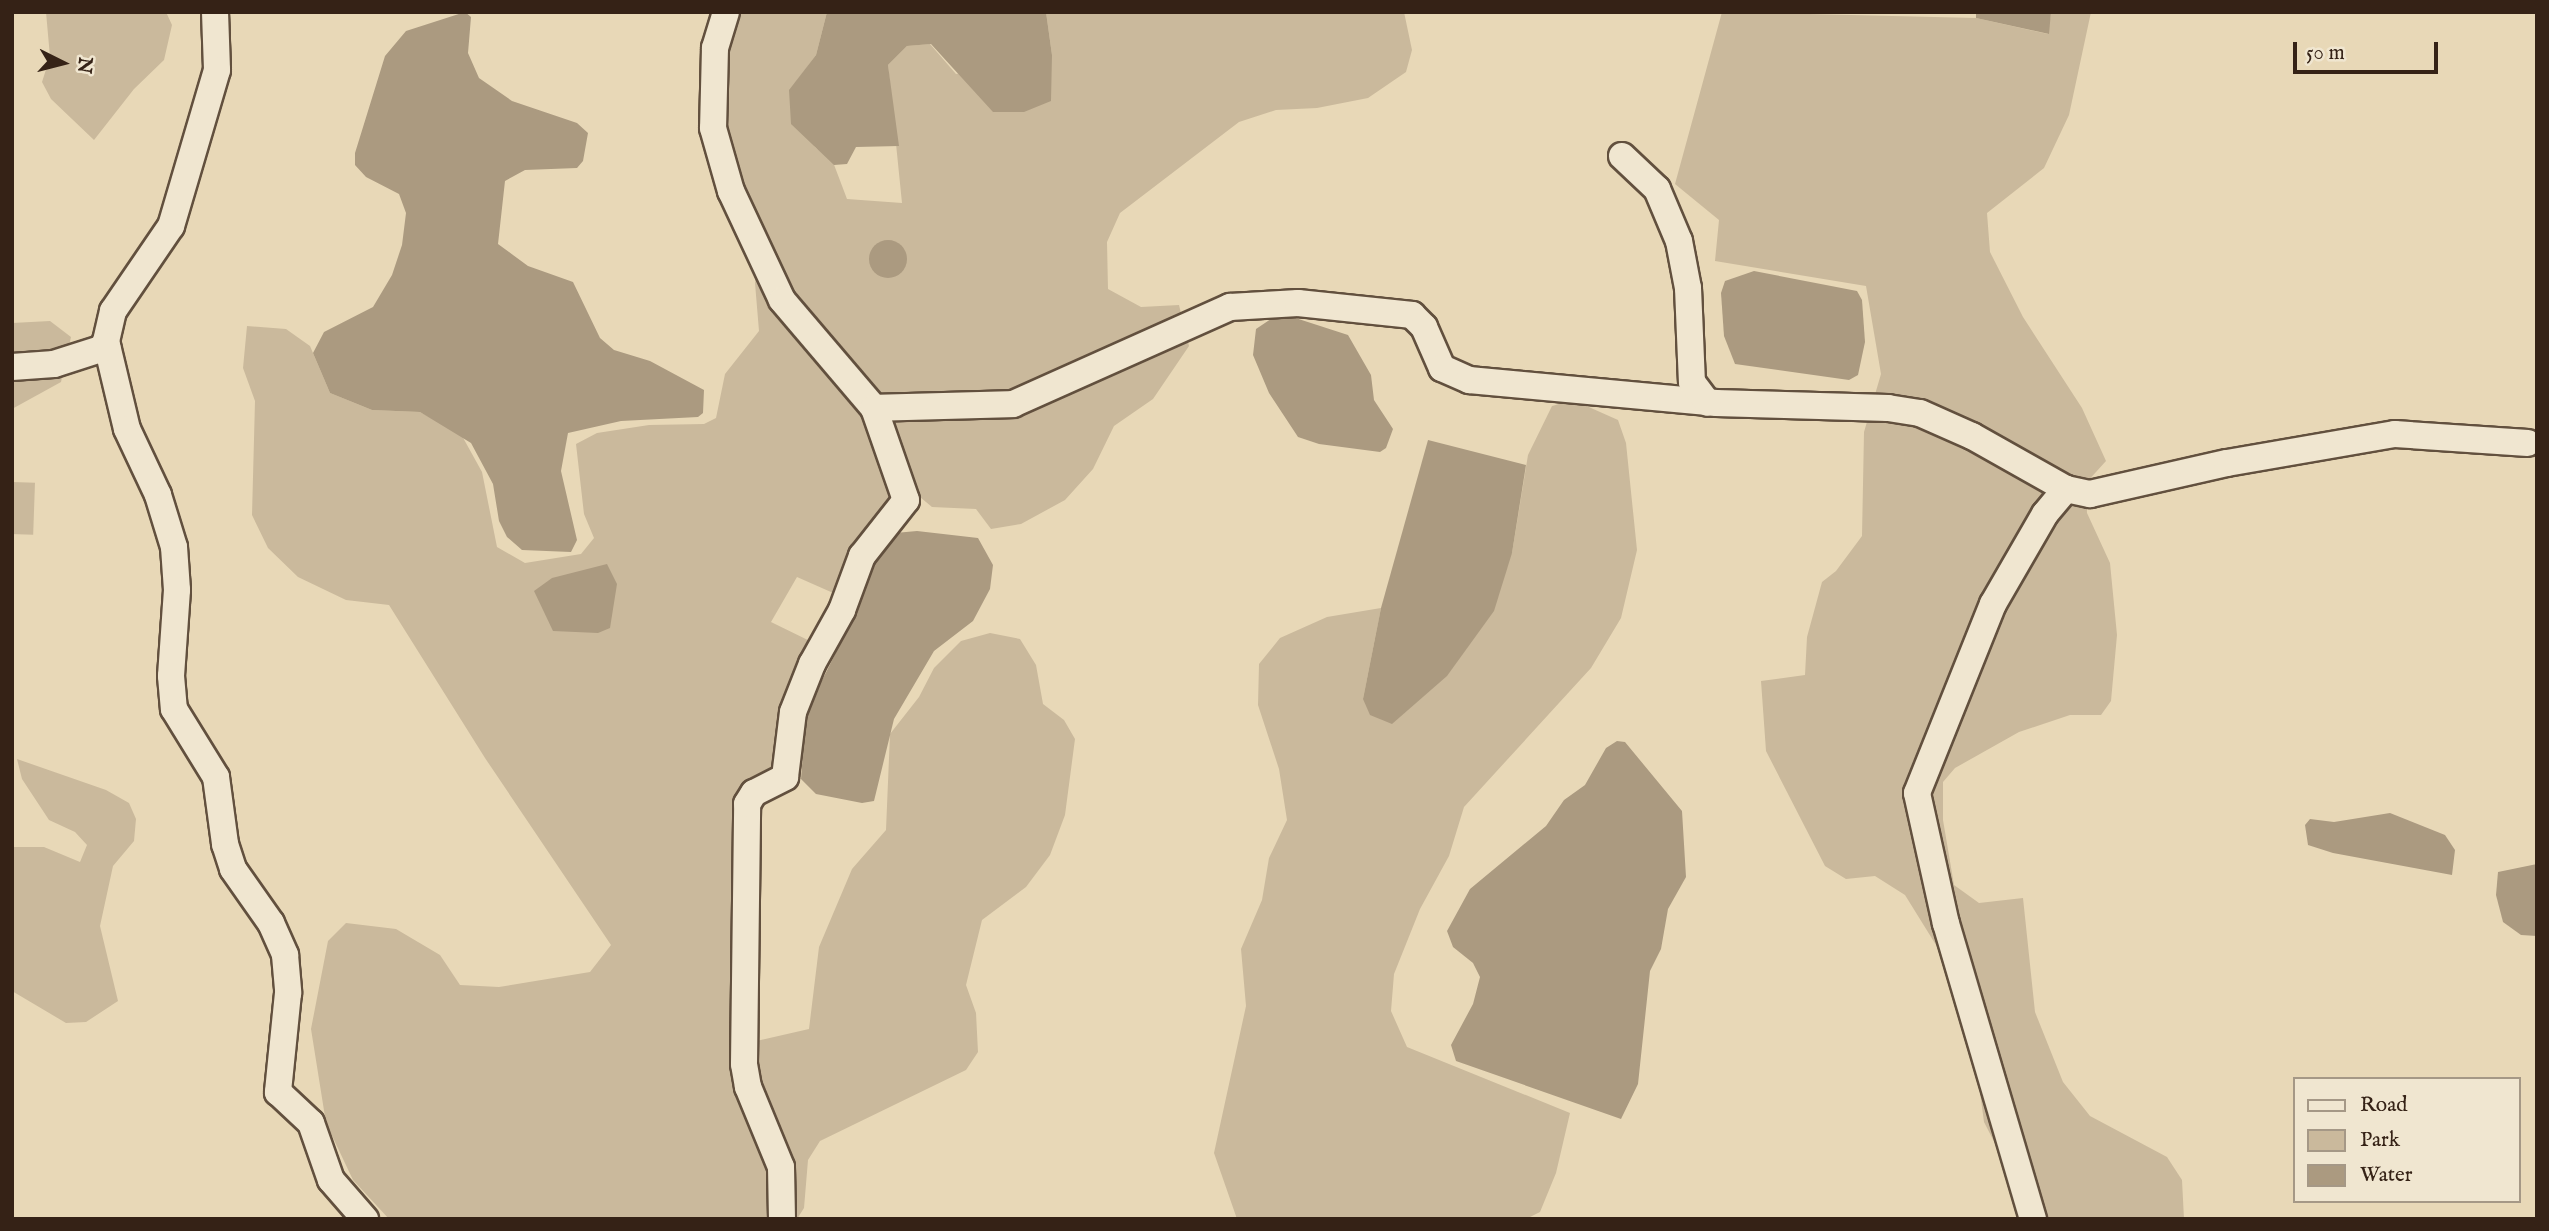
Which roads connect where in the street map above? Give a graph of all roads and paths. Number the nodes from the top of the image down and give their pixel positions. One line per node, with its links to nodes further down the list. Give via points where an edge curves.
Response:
1 (215, 12): 4 (street, via 217,70 171,226 113,311)
2 (726, 12): 7 (street, via 715,48 713,128 731,191 782,300)
3 (1622, 156): 6 (street, via 1657,189 1679,241 1688,289 1692,382)
4 (107, 347): 5 (street, via 54,364); 10 (street, via 127,429 158,495 174,547 177,590 170,676 174,709 216,777 233,869 271,923 285,955 288,993 278,1092 311,1123 327,1173)
5 (12, 367)
6 (1708, 403): 7 (street, via 1469,380 1442,368 1424,327 1412,315 1393,309 1265,302 1230,307 1027,400 965,407); 9 (street, via 1920,413 1972,436)
7 (874, 408): 11 (street, via 906,500 862,556 842,610 808,673 793,712 785,777 754,793 747,804 744,1064 748,1087 781,1167)
8 (2528, 443): 9 (street, via 2395,435 2240,460 2105,492)
9 (2066, 489): 12 (street, via 2045,514 1993,604 1917,793 1946,924)
10 (365, 1219)
11 (782, 1219)
12 (2033, 1219)

